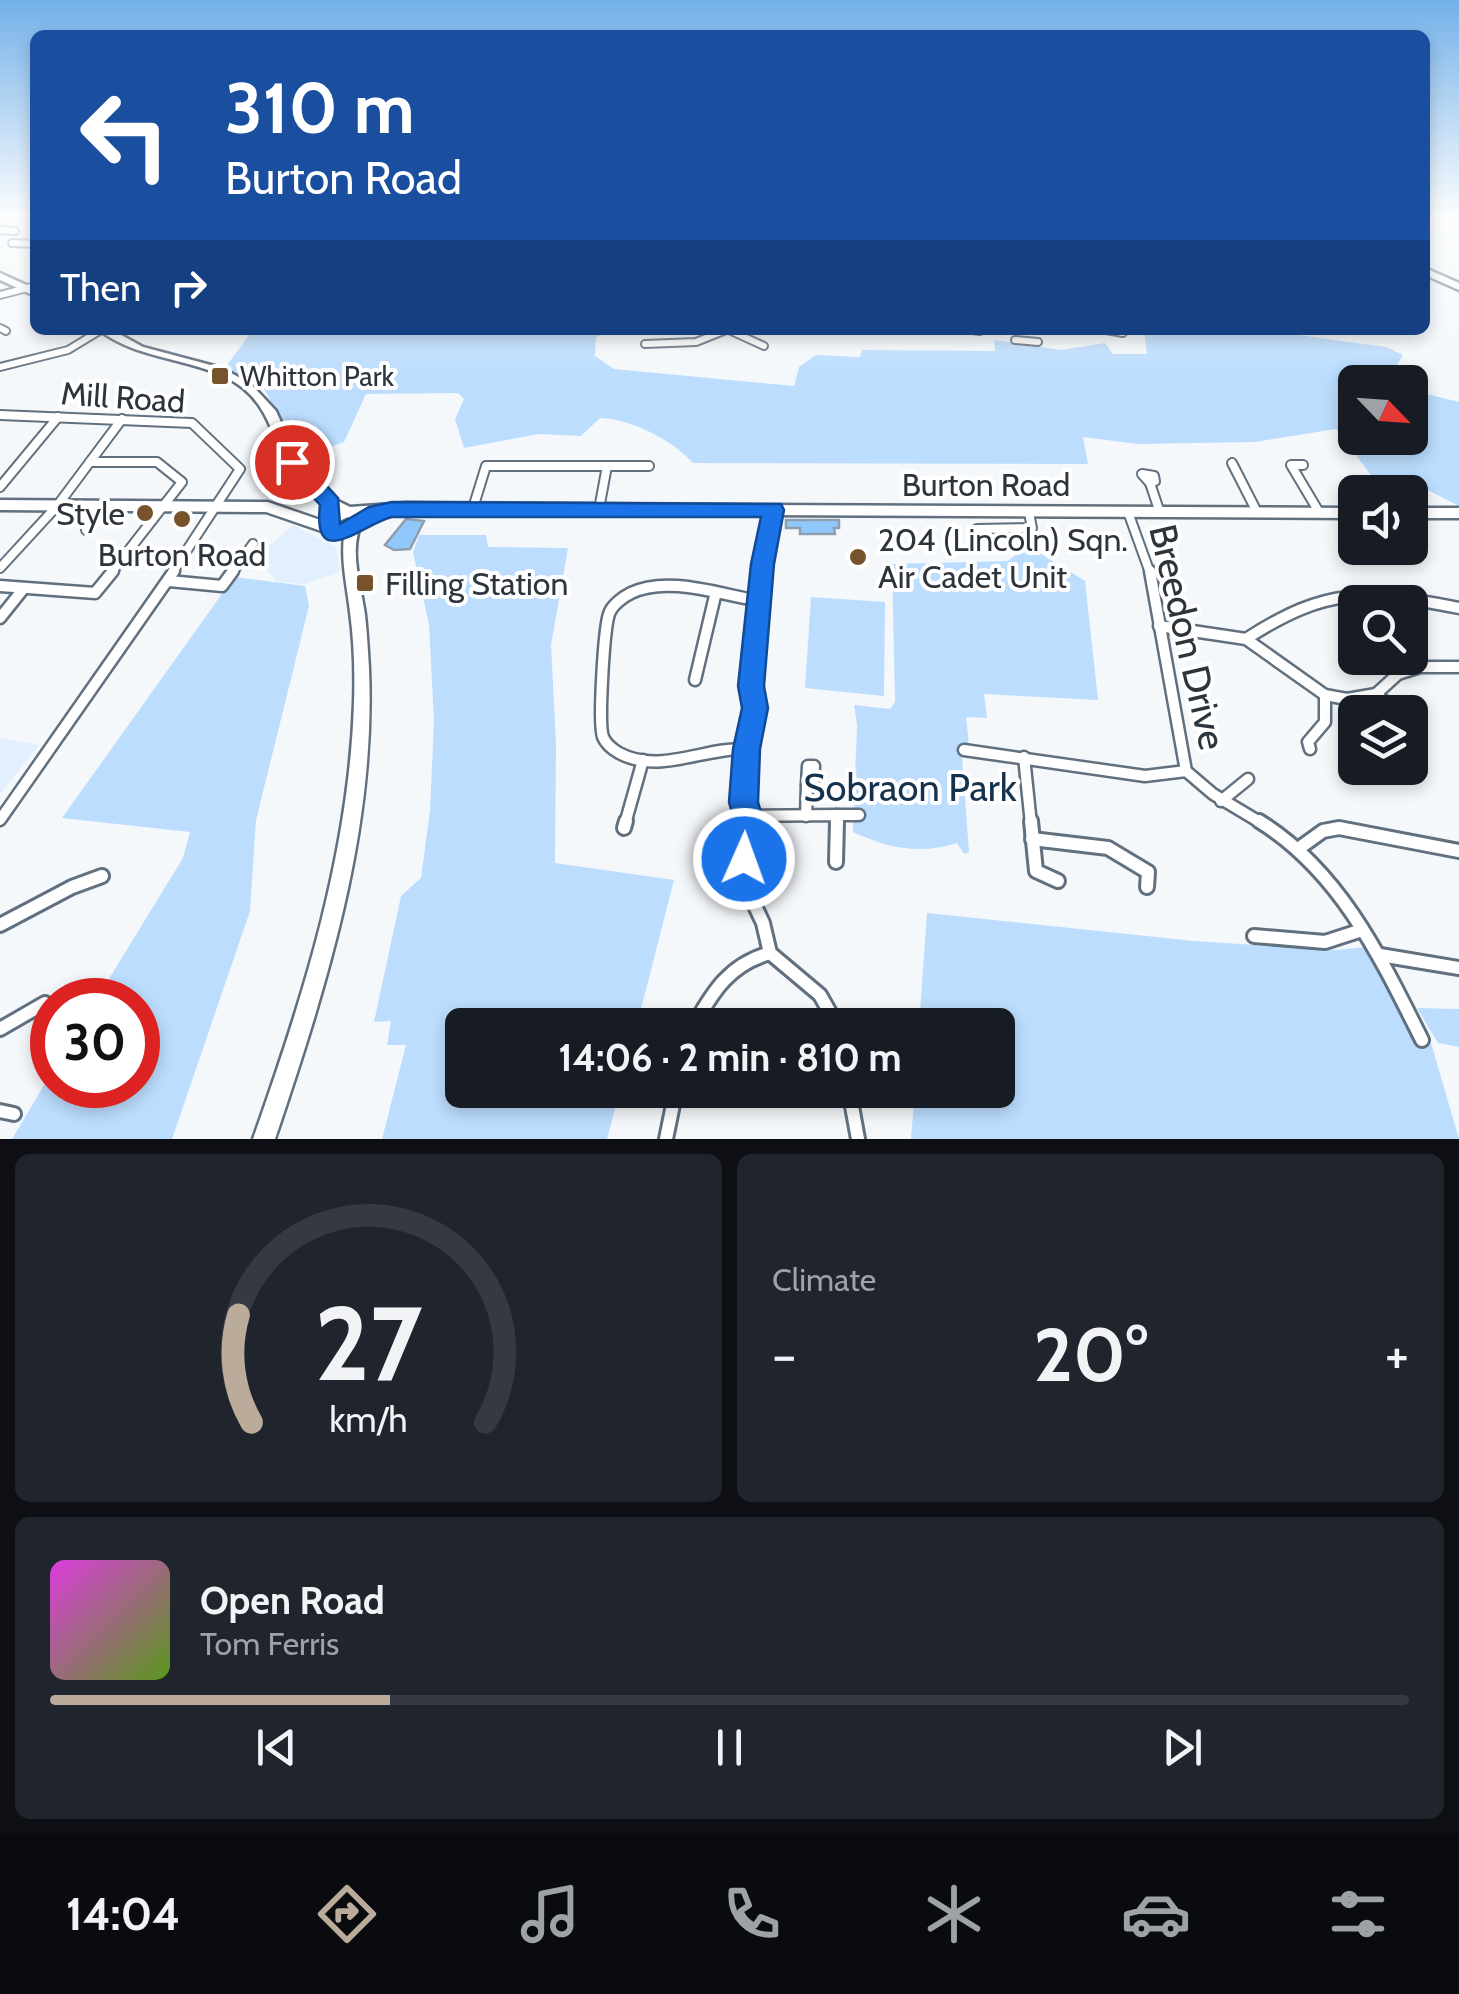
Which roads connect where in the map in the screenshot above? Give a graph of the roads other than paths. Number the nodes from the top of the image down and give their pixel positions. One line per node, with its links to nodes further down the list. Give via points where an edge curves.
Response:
1 (1430, 270): 3 (highway)
2 (0, 276): 4 (main road)
3 (1459, 284)
4 (30, 289)
5 (30, 290): 6 (street)
6 (0, 296)
7 (94, 335): 17 (street, via 74,348)
8 (112, 335): 44 (main road, via 248,386 270,411 292,462)
9 (714, 335): 15 (street)
10 (739, 335): 16 (street)
11 (1023, 335): 13 (street)
12 (1027, 335): 14 (street)
13 (1015, 340)
14 (1038, 342)
15 (645, 344)
16 (764, 346)
17 (0, 367)
18 (0, 415): 19 (street, Mill Road)
19 (58, 418): 20 (street, Mill Road); 27 (street)
20 (122, 419): 21 (street); 32 (street, Mill Road, via 196,425 240,465)
21 (90, 462): 29 (street); 31 (street, via 157,462 182,482)
22 (1243, 463): 37 (street, via 1228,464)
23 (1303, 464): 38 (street, via 1291,465)
24 (607, 466): 25 (street); 33 (street, via 486,466); 34 (street)
25 (649, 466)
26 (1150, 482): 39 (street)
27 (0, 488)
28 (0, 505): 29 (street)
29 (57, 506): 30 (street); 51 (street)
30 (104, 506): 31 (street); 47 (street)
31 (166, 506): 32 (street); 55 (street)
32 (219, 507): 44 (street, via 277,508 308,522); 52 (street)
33 (472, 508): 34 (main road, Burton Road); 43 (main road, Burton Road)
34 (599, 509): 35 (main road, Burton Road)
35 (773, 510): 45 (main road, Burton Road); 57 (street)
36 (1128, 512): 39 (main road, Burton Road); 45 (main road, Burton Road); 60 (street, Breedon Drive, via 1147,556)
37 (1256, 512): 38 (main road, Burton Road); 39 (main road, Burton Road)
38 (1319, 512): 40 (main road, Burton Road)
39 (1160, 513)
40 (1338, 513)
41 (1428, 513): 42 (main road)
42 (1459, 513)
43 (352, 519): 44 (main road); 44 (main road); 50 (main road)
44 (331, 520): 50 (main road)
45 (1030, 520): 46 (street, via 1014,530); 48 (street)
46 (977, 529)
47 (86, 530)
48 (1046, 530)
49 (253, 544): 52 (street, via 222,586)
50 (346, 547): 101 (main road, via 362,703 353,797 314,986)
51 (0, 568)
52 (168, 582): 79 (street)
53 (0, 586): 54 (street)
54 (24, 588): 55 (street, via 88,595); 59 (street)
55 (101, 588)
56 (714, 596): 57 (street); 63 (street); 70 (street, via 660,587 628,591 609,613 604,740 615,752)
57 (760, 601): 67 (street)
58 (1459, 608): 61 (street, via 1370,597 1321,599)
59 (0, 618)
60 (1159, 626): 61 (street); 71 (street, Breedon Drive)
61 (1246, 639): 65 (street)
62 (1459, 667): 64 (street, via 1398,674)
63 (695, 680)
64 (1376, 694): 65 (street)
65 (1324, 695): 66 (street, via 1325,723)
66 (1310, 748)
67 (747, 749): 70 (street); 77 (street)
68 (964, 750): 69 (street)
69 (1024, 756): 71 (street, via 1150,778); 81 (street)
70 (643, 760): 80 (street)
71 (1186, 771): 74 (street, Breedon Drive)
72 (1248, 779): 74 (street)
73 (807, 784): 78 (street)
74 (1221, 801): 82 (street, Breedon Drive)
75 (836, 814): 76 (street); 78 (street); 84 (street)
76 (858, 815)
77 (747, 816): 78 (street); 91 (street, via 747,889)
78 (806, 816)
79 (0, 820)
80 (624, 828)
81 (1032, 839): 86 (street, via 1036,871); 87 (street, via 1108,848 1148,872)
82 (1298, 848): 83 (street, via 1323,830 1339,828); 89 (street, Breedon Drive)
83 (1459, 851)
84 (836, 862)
85 (102, 876): 88 (street)
86 (1058, 881)
87 (1147, 887)
88 (0, 925)
89 (1362, 930): 90 (street, via 1325,942); 92 (street, Breedon Drive)
90 (1254, 936)
91 (770, 953): 94 (street, via 746,958); 95 (street)
92 (1380, 955): 93 (street); 98 (street, Breedon Drive)
93 (1459, 968)
94 (703, 1008)
95 (827, 1008)
96 (30, 1012): 97 (street)
97 (0, 1029)
98 (1422, 1040)
99 (678, 1108): 102 (street)
100 (852, 1108): 103 (street)
101 (264, 1139)
102 (666, 1139)
103 (858, 1139)

